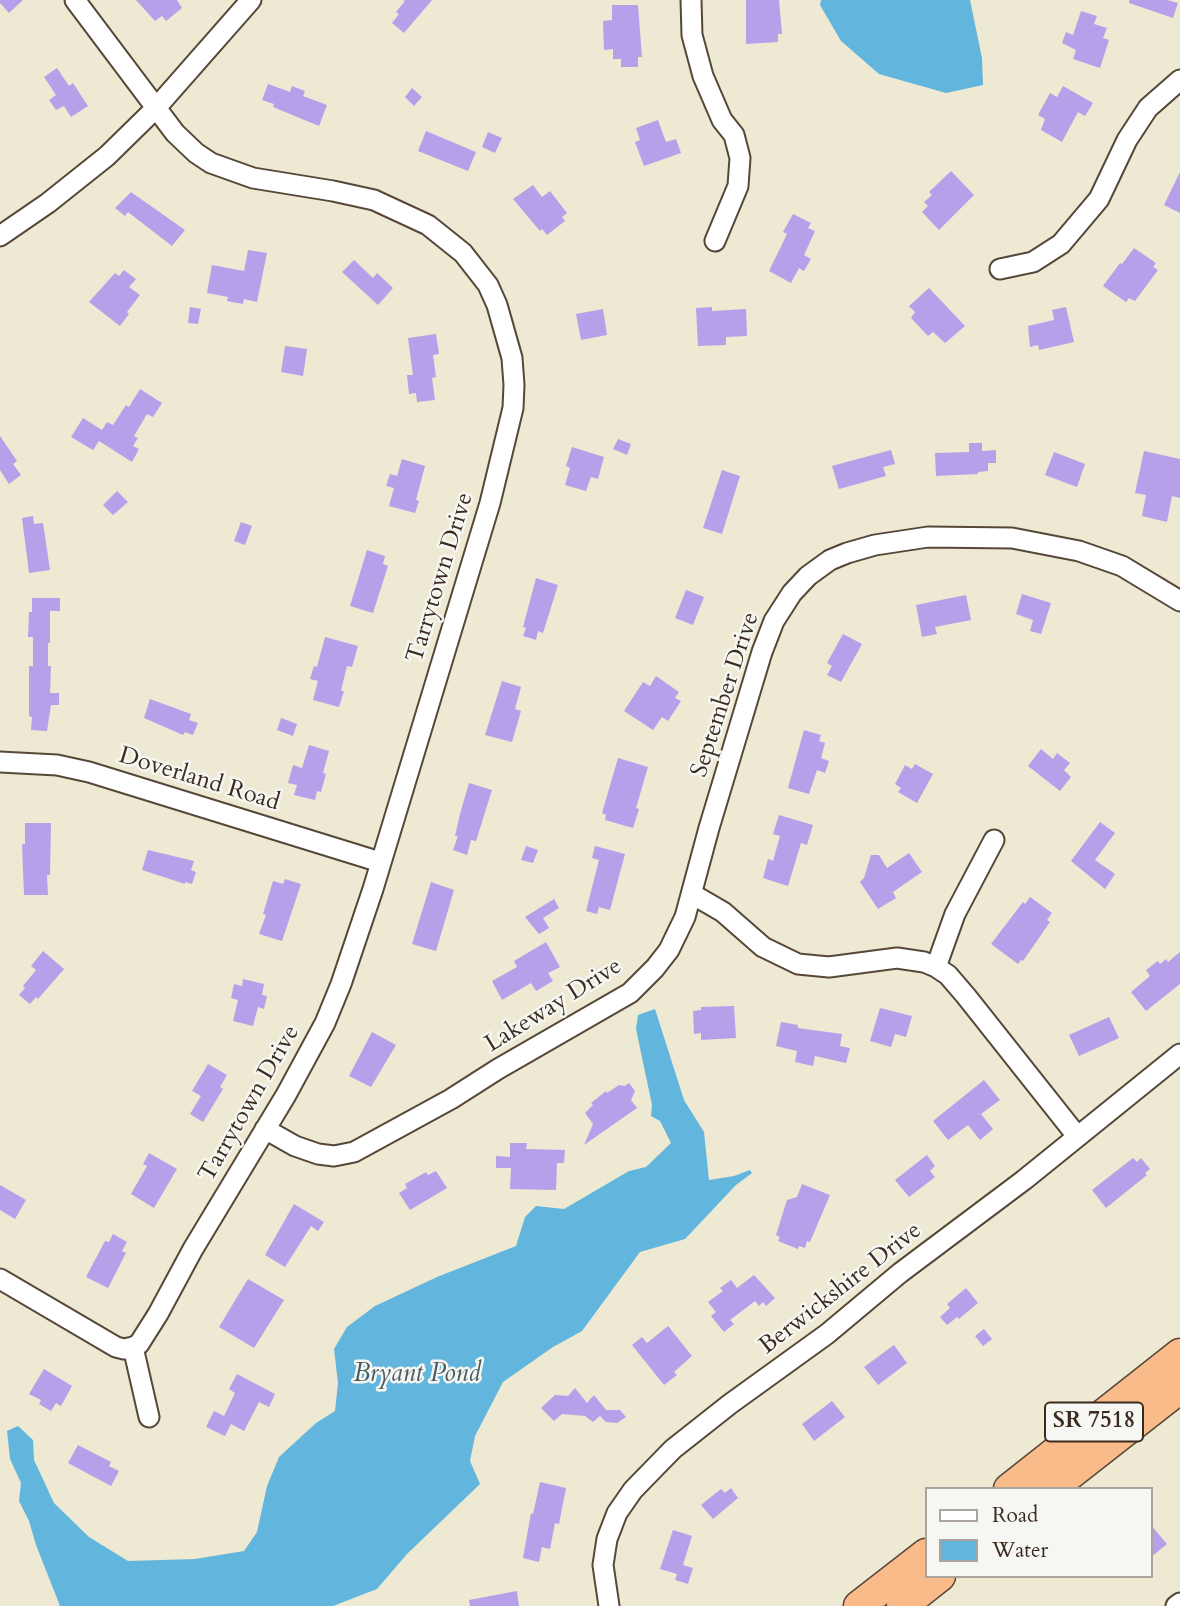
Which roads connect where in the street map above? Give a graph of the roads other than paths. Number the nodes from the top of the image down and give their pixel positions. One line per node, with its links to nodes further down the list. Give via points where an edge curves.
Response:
1 (75, 0): 5 (street, Tarrytown Drive)
2 (251, 0): 5 (street)
3 (691, 0): 7 (street, via 692,35 703,76 722,120 734,135 740,158 738,186)
4 (1180, 80): 8 (street, via 1149,108 1127,140 1099,199 1061,244 1033,262)
5 (156, 108): 6 (street, via 86,174); 12 (street, Tarrytown Drive, via 186,145 226,170 374,201 428,225 472,262 488,285 505,330 514,386 507,438)
6 (0, 236)
7 (715, 241)
8 (1000, 269)
9 (1180, 601): 13 (street, September Drive, via 1122,566 1079,551 1012,538 928,537 876,545 830,561 792,593 774,621)
10 (0, 762): 12 (street, Doverland Road, via 43,763 89,772)
11 (994, 840): 14 (street, via 955,914)
12 (380, 862): 16 (street, Tarrytown Drive, via 325,1023)
13 (692, 894): 14 (street, via 723,912 763,947 798,964 829,967 897,958); 16 (street, Lakeway Drive, via 669,950 630,993 372,1144 344,1154 318,1154)
14 (936, 967): 17 (street, via 966,996)
15 (1180, 1054): 17 (street, Berwickshire Drive)
16 (265, 1129): 19 (street, Tarrytown Drive, via 158,1314)
17 (1077, 1136): 28 (street, Berwickshire Drive, via 827,1334 701,1426 657,1465 622,1505 607,1539 603,1565)
18 (0, 1279): 19 (street, via 96,1337 124,1349)
19 (133, 1348): 22 (street)
20 (1180, 1354): 23 (highway, SR 7518)
21 (1180, 1388): 24 (highway, SR 7518)
22 (149, 1417)
23 (1012, 1487)
24 (1054, 1487)
25 (925, 1554): 29 (highway)
26 (937, 1578): 30 (highway)
27 (1180, 1603): 31 (street)
28 (609, 1606)
29 (859, 1606)
30 (902, 1606)
31 (1176, 1606)

